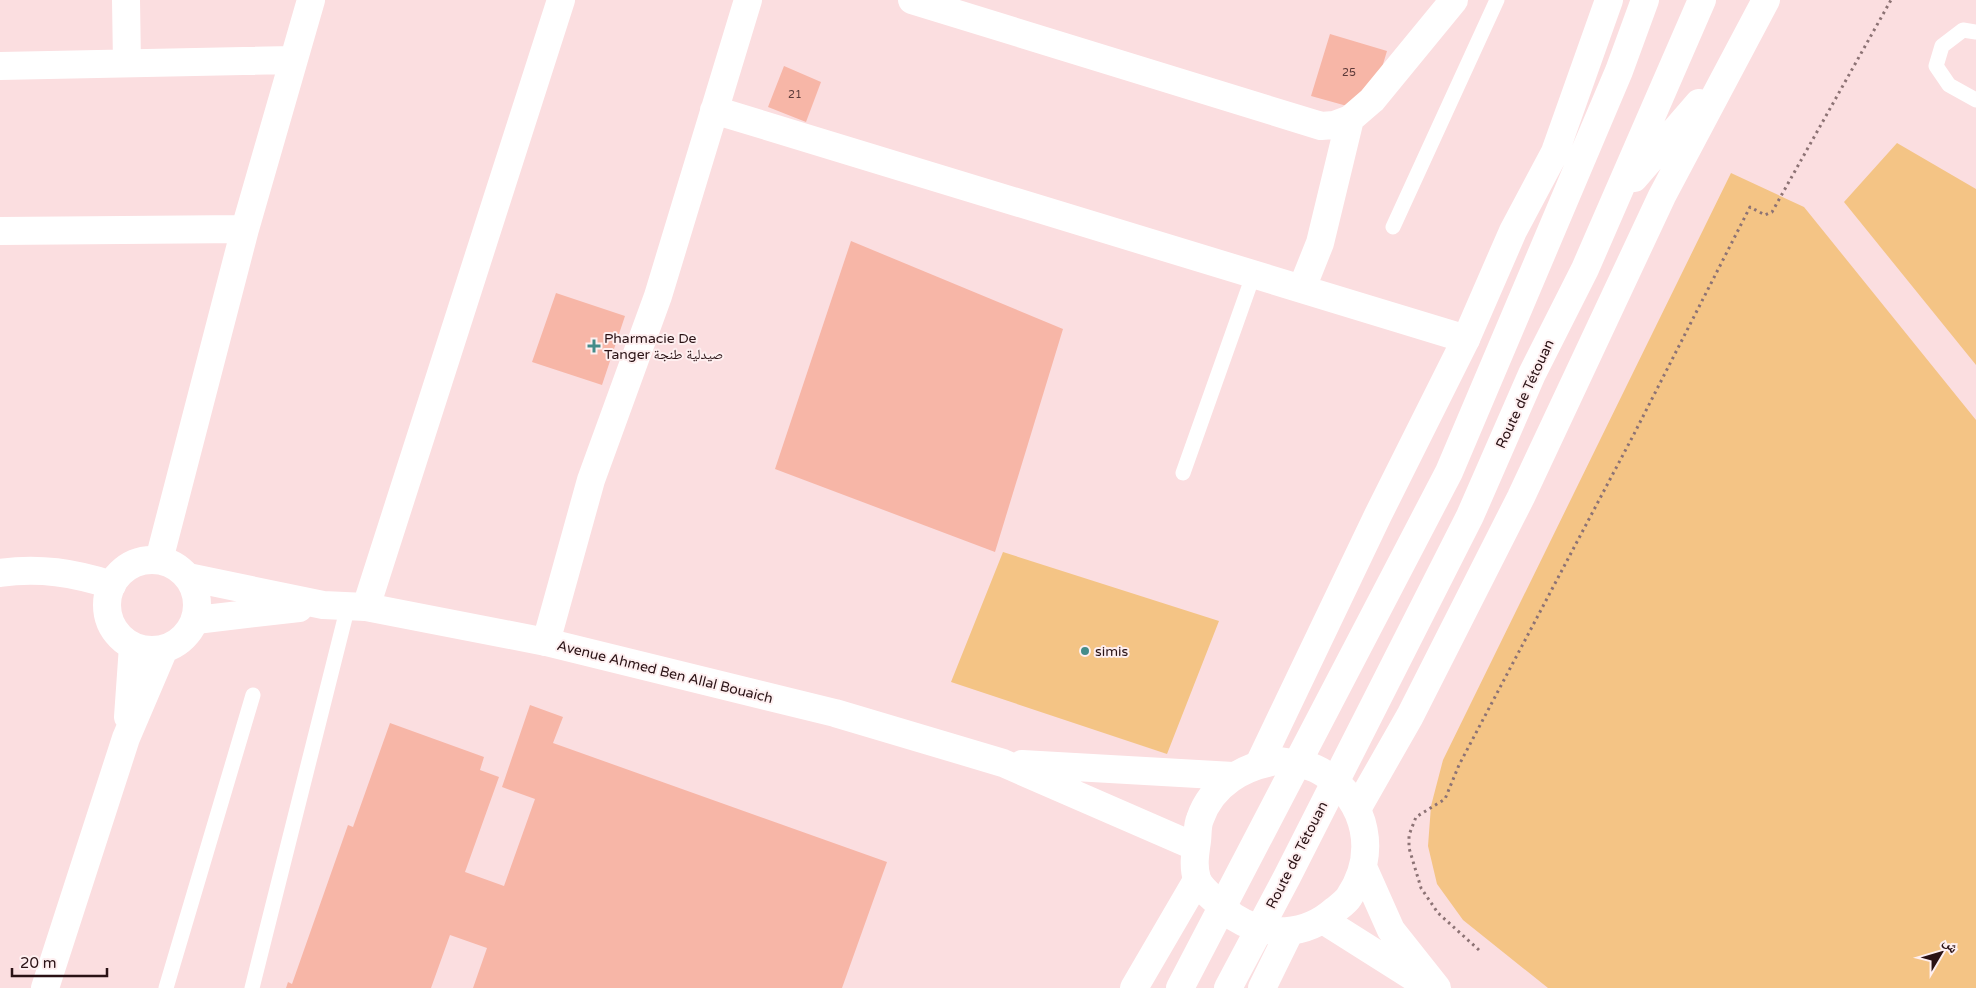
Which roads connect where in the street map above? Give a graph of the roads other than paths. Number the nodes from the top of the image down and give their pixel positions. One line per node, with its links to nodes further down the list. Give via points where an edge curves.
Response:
1 (126, 0): 14 (main road)
2 (311, 0): 13 (main road)
3 (561, 0): 34 (main road)
4 (748, 0): 19 (main road)
5 (912, 0): 20 (main road, via 1321,126)
6 (1454, 0): 20 (main road, via 1372,100)
7 (1496, 0): 23 (lane)
8 (1609, 0): 21 (main road)
9 (1644, 0): 17 (main road)
10 (1702, 0): 22 (main road, Route de Tétouan)
11 (1766, 0): 16 (main road)
12 (1976, 32): 18 (lane, via 1964,30 1942,46 1936,66 1949,85)
13 (294, 60): 14 (main road); 24 (main road)
14 (128, 63): 15 (main road)
15 (0, 66)
16 (1732, 66): 22 (main road); 44 (main road, via 1662,196 1521,497 1410,716)
17 (1619, 71): 21 (main road); 54 (main road, via 1449,472)
18 (1976, 100)
19 (714, 110): 26 (main road); 36 (main road, via 658,296 591,480)
20 (1350, 119): 27 (main road, via 1320,243)
21 (1554, 152): 28 (main road, via 1513,231)
22 (1617, 197): 55 (main road, Route de Tétouan, via 1532,374 1470,516)
23 (1393, 226)
24 (244, 228): 25 (main road); 30 (main road)
25 (0, 231)
26 (1254, 274): 27 (main road); 29 (lane)
27 (1302, 288): 28 (main road)
28 (1466, 339): 41 (main road, via 1378,515)
29 (1183, 473)
30 (159, 560): 32 (main road); 33 (main road, via 131,565)
31 (0, 573): 33 (main road, via 59,571)
32 (188, 577): 34 (main road, Avenue Ahmed Ben Allal Bouaich); 35 (main road, via 197,598)
33 (112, 585): 37 (main road, via 108,598 112,626)
34 (346, 606): 35 (main road, Avenue Ahmed Ben Allal Bouaich); 36 (main road, Avenue Ahmed Ben Allal Bouaich); 52 (lane)
35 (196, 620): 38 (main road, via 178,642)
36 (546, 642): 42 (main road, Avenue Ahmed Ben Allal Bouaich, via 835,713)
37 (133, 646): 38 (main road, via 148,651); 40 (main road)
38 (164, 649): 40 (main road)
39 (253, 695): 51 (lane)
40 (126, 738): 50 (main road)
41 (1268, 762): 43 (main road); 44 (main road, via 1301,764 1324,773)
42 (1002, 763): 43 (main road, Avenue Ahmed Ben Allal Bouaich); 45 (main road, Avenue Ahmed Ben Allal Bouaich)
43 (1233, 776): 45 (main road, via 1213,795 1200,819)
44 (1349, 798): 46 (main road, Route de Tétouan, via 1362,819 1366,843)
45 (1196, 847): 47 (main road, via 1194,863)
46 (1363, 867): 48 (main road, Route de Tétouan, via 1349,898); 58 (main road, via 1391,930)
47 (1198, 880): 49 (main road, Route de Tétouan, via 1233,916 1253,927); 53 (main road)
48 (1324, 920): 49 (main road, Route de Tétouan, via 1308,927); 57 (main road)
49 (1283, 931): 56 (main road)
50 (45, 988)
51 (166, 988)
52 (252, 988)
53 (1134, 988)
54 (1180, 988)
55 (1228, 988)
56 (1262, 988)
57 (1431, 988)
58 (1438, 988)

